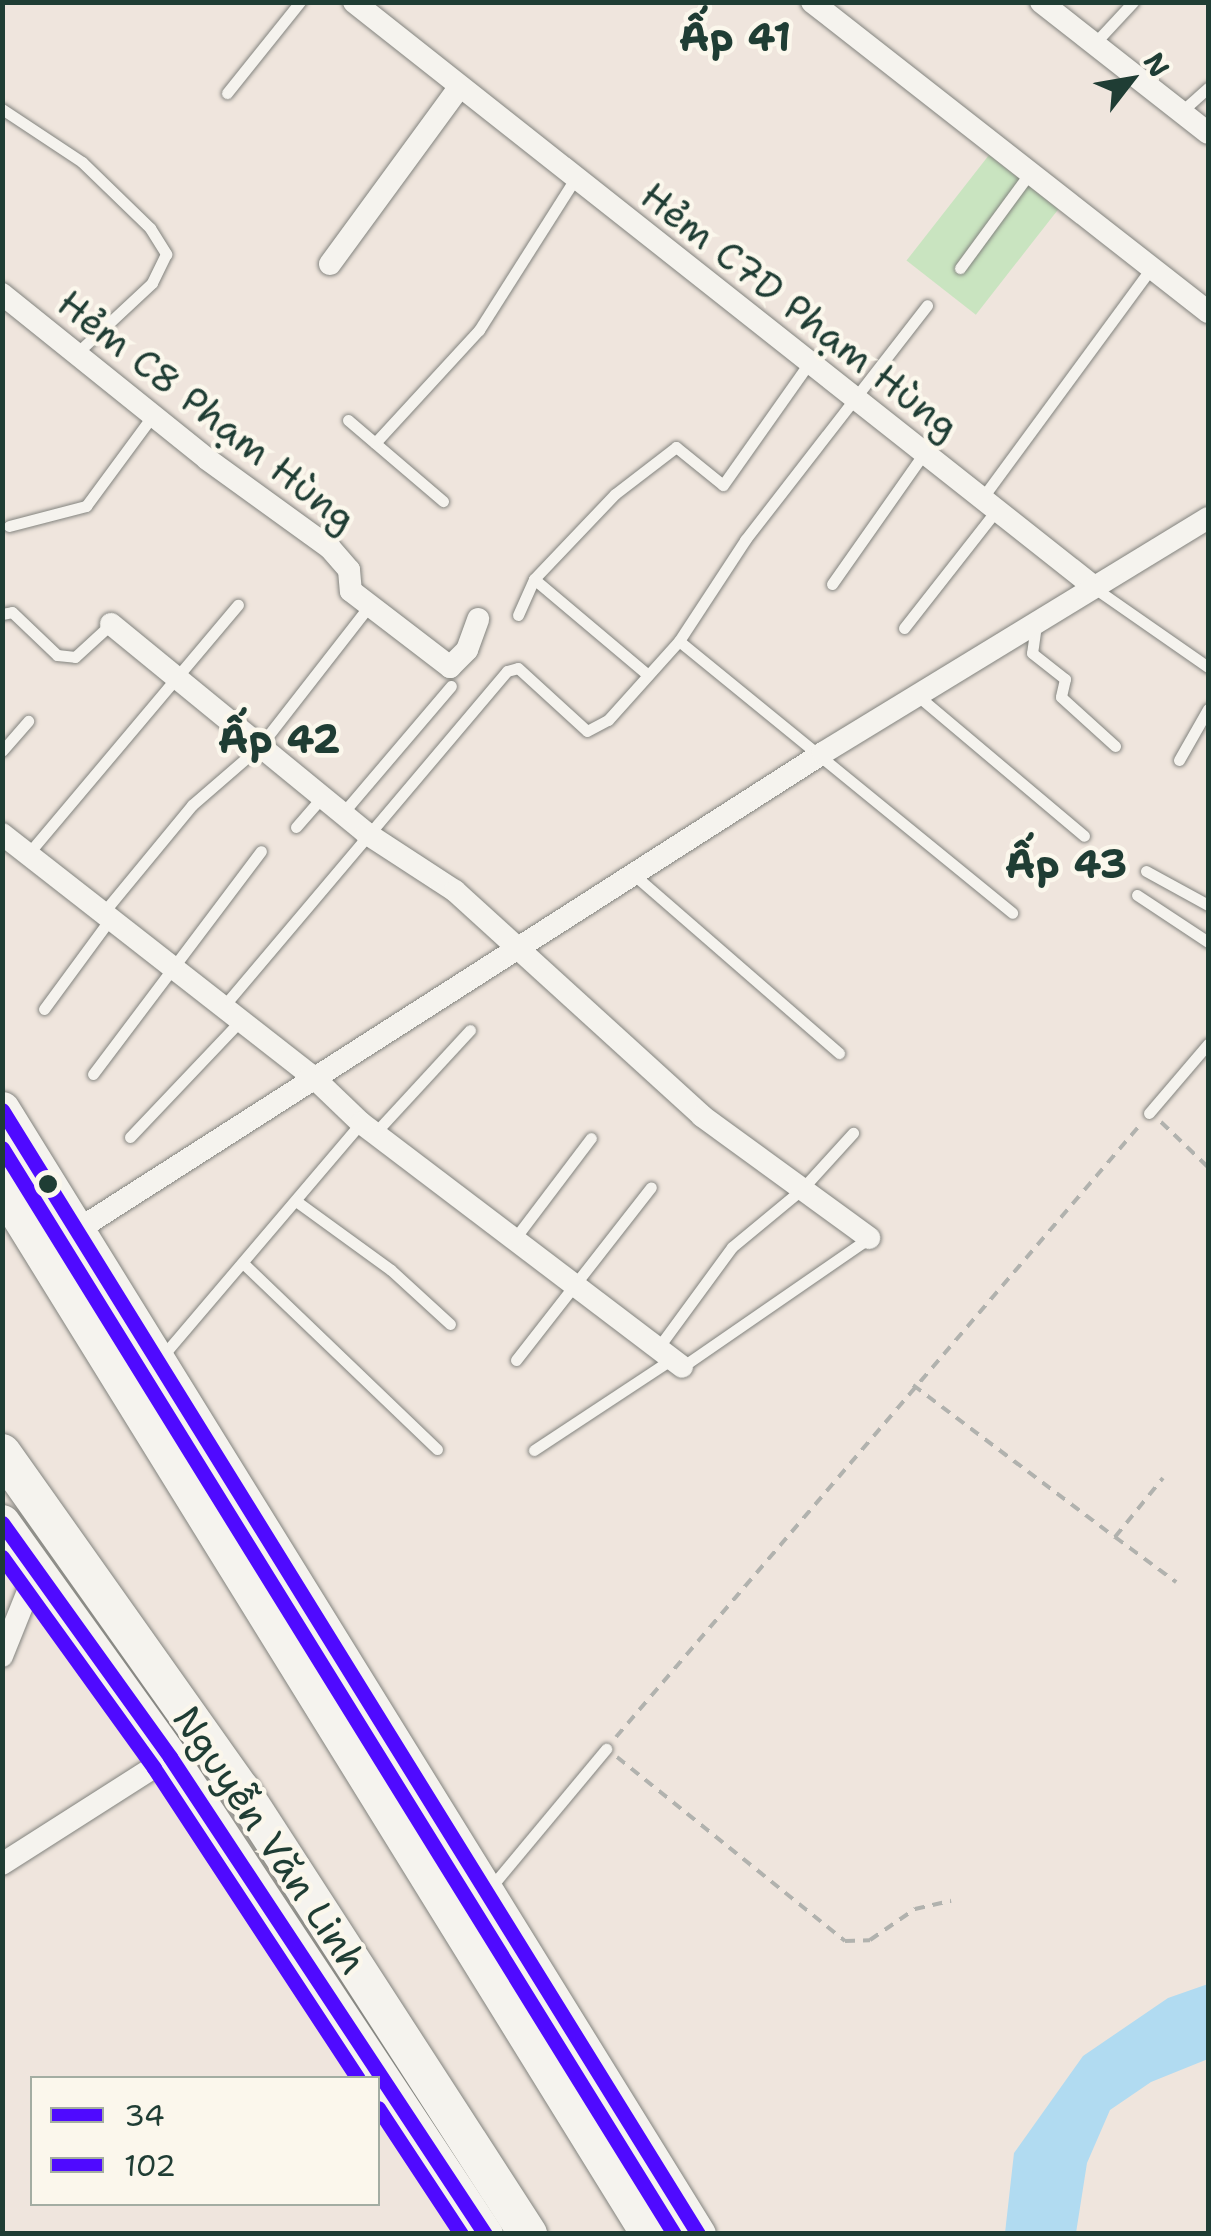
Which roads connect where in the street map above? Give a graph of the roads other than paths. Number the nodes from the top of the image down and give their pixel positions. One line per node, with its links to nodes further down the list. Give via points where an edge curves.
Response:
1 (300, 2): 10 (lane)
2 (354, 2): 8 (street, Hẻm C7D Phạm Hùng)
3 (812, 2): 6 (street)
4 (1041, 2): 7 (street)
5 (1133, 2): 7 (lane)
6 (837, 10): 14 (street)
7 (1094, 44): 12 (street)
8 (459, 88): 15 (street, Hẻm C7D Phạm Hùng); 16 (street)
9 (1208, 88): 12 (lane)
10 (227, 93)
11 (2, 110): 22 (lane, via 82,162 150,228 166,254 152,283)
12 (1181, 112): 13 (street)
13 (1208, 133)
14 (1030, 174): 17 (lane); 18 (street)
15 (575, 179): 23 (street, Hẻm C7D Phạm Hùng); 27 (lane, via 479,330)
16 (330, 264)
17 (960, 268)
18 (1151, 268): 21 (street); 30 (lane)
19 (2, 294): 22 (street, Hẻm C8 Phạm Hùng)
20 (927, 305): 24 (lane)
21 (1208, 312)
22 (78, 353): 25 (street, Hẻm C8 Phạm Hùng)
23 (809, 363): 24 (street, Hẻm C7D Phạm Hùng); 33 (lane, via 723,486 676,447 615,494)
24 (853, 398): 28 (street, Hẻm C7D Phạm Hùng); 44 (lane)
25 (153, 415): 32 (lane, via 86,506); 37 (street, Hẻm C8 Phạm Hùng, via 330,548 348,570 352,591)
26 (348, 420): 27 (lane)
27 (375, 444): 29 (lane)
28 (924, 454): 30 (street, Hẻm C7D Phạm Hùng); 34 (lane)
29 (442, 501)
30 (991, 502): 35 (street, Hẻm C7D Phạm Hùng); 43 (lane)
31 (1208, 518): 35 (street)
32 (9, 526)
33 (534, 579): 39 (lane); 46 (lane)
34 (832, 584)
35 (1093, 586): 41 (street); 45 (lane, Hẻm C7D Phạm Hùng)
36 (238, 605): 47 (lane)
37 (369, 606): 40 (street, Hẻm C8 Phạm Hùng, via 450,667 467,650); 52 (lane)
38 (2, 614): 42 (lane, via 12,612 57,655 75,657)
39 (518, 615)
40 (478, 618)
41 (1037, 621): 49 (street); 53 (lane, via 1032,653 1065,679 1061,697)
42 (112, 624): 47 (street)
43 (904, 628)
44 (679, 641): 46 (lane); 55 (lane)
45 (1208, 667)
46 (648, 676): 60 (lane, via 592,732 518,668 507,671)
47 (181, 677): 52 (street); 64 (lane)
48 (452, 686): 58 (lane)
49 (918, 696): 55 (street); 62 (lane)
50 (1208, 709): 56 (lane)
51 (28, 720): 54 (lane)
52 (260, 746): 57 (street); 70 (lane, via 192,804)
53 (1115, 746)
54 (2, 751)
55 (823, 752): 66 (street); 69 (lane)
56 (1179, 760)
57 (322, 798): 58 (street); 59 (lane)
58 (342, 814): 60 (street)
59 (296, 828)
60 (366, 833): 72 (street, via 455,891); 75 (lane)
61 (2, 834): 64 (street)
62 (1084, 836)
63 (261, 852): 73 (lane)
64 (28, 854): 70 (street)
65 (1146, 872): 68 (lane)
66 (633, 874): 72 (street); 78 (lane)
67 (1137, 896): 71 (lane)
68 (1208, 905)
69 (1012, 913)
70 (106, 916): 73 (street); 74 (lane)
71 (1208, 942)
72 (517, 947): 80 (street); 89 (street, via 702,1116)
73 (173, 969): 75 (street); 79 (lane)
74 (44, 1009)
75 (232, 1014): 80 (street); 85 (lane)
76 (470, 1030): 83 (lane)
77 (1208, 1044): 82 (lane)
78 (839, 1053)
79 (93, 1074)
80 (311, 1076): 83 (street); 91 (street)
81 (2, 1108): 91 (main road)
82 (1149, 1113)
83 (368, 1128): 90 (lane); 92 (street)
84 (854, 1133): 89 (lane)
85 (130, 1137)
86 (591, 1138): 92 (lane)
87 (2, 1186): 112 (highway)
88 (651, 1188): 95 (lane)
89 (802, 1189): 93 (street); 97 (lane, via 732,1247)
90 (296, 1201): 94 (lane); 96 (lane, via 391,1270)
91 (79, 1229): 98 (main road)
92 (516, 1237): 95 (street)
93 (869, 1238): 97 (lane)
94 (244, 1265): 98 (lane); 100 (lane)
95 (575, 1285): 97 (street); 99 (lane)
96 (450, 1324)
97 (671, 1358): 101 (lane)
98 (159, 1360): 109 (main road)
99 (516, 1360)
100 (437, 1448)
101 (534, 1450)
102 (2, 1453): 111 (highway, Nguyễn Văn Linh, via 241,1790)
103 (2, 1522): 104 (main road, Nguyễn Văn Linh)
104 (36, 1570): 105 (street); 107 (main road, Nguyễn Văn Linh)
105 (2, 1656)
106 (606, 1749): 109 (lane)
107 (170, 1756): 108 (street); 110 (main road, Nguyễn Văn Linh)
108 (2, 1864)
109 (488, 1890): 113 (main road)
110 (485, 2234)
111 (528, 2234)
112 (650, 2234)
113 (698, 2234)

